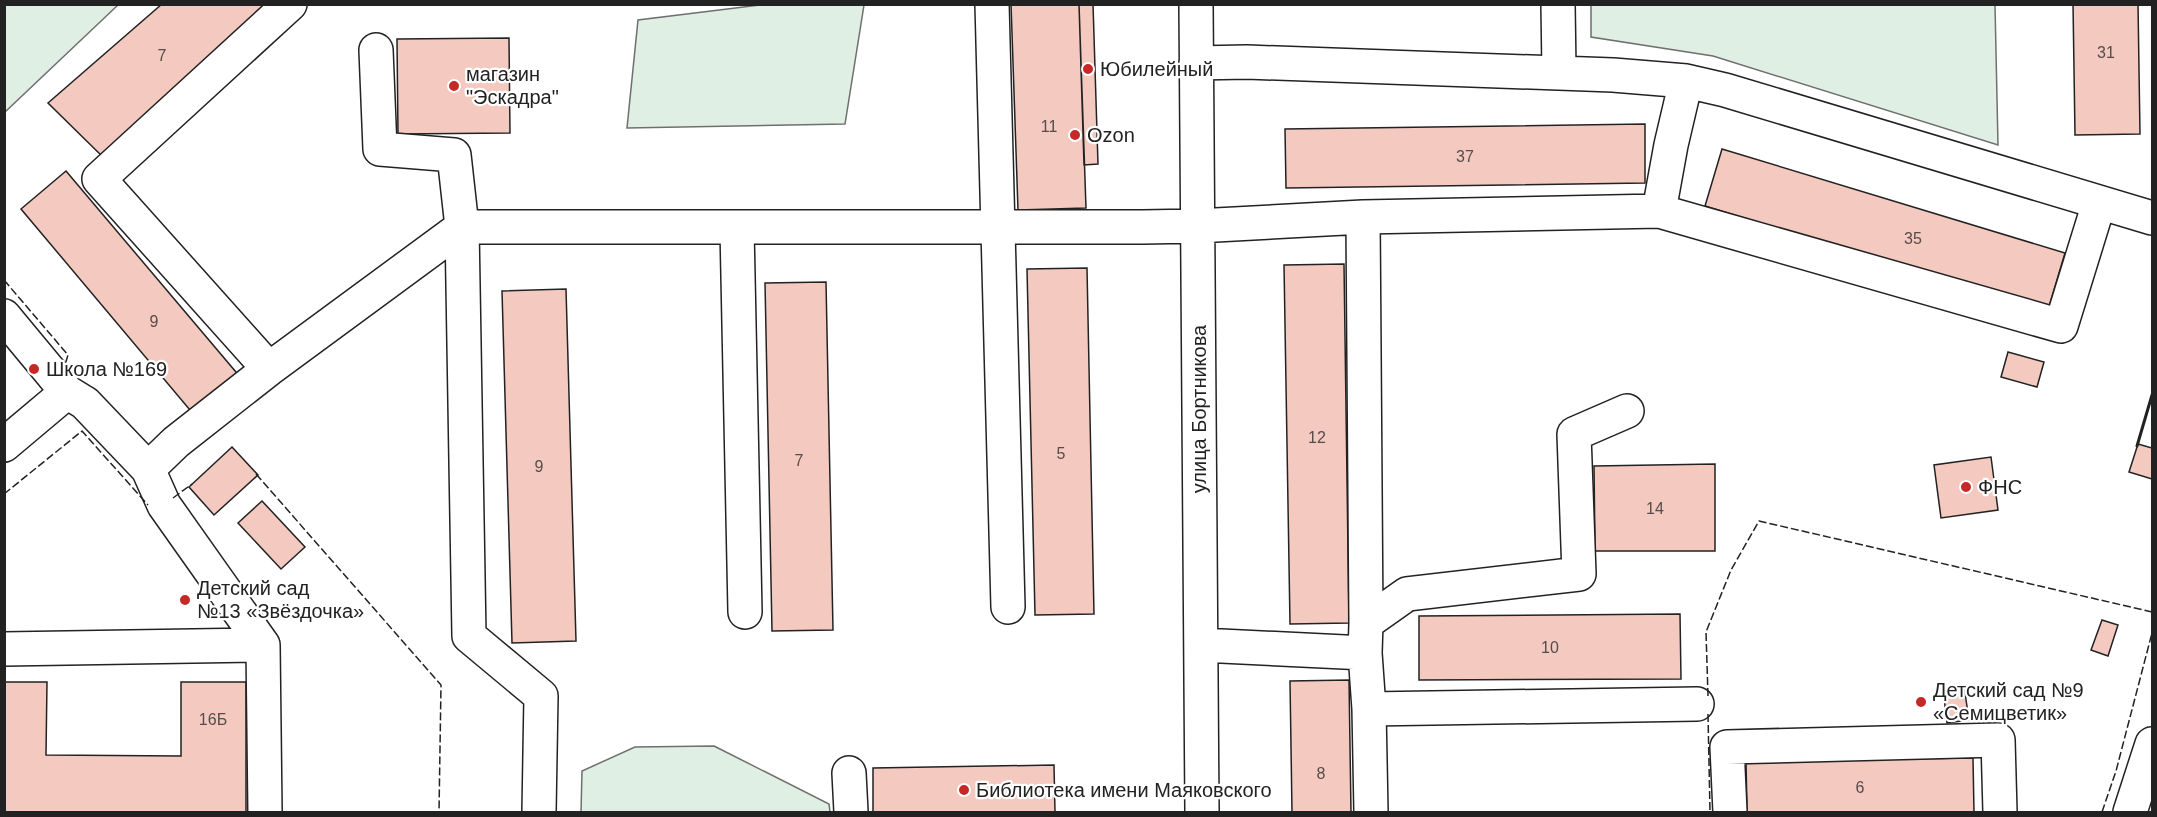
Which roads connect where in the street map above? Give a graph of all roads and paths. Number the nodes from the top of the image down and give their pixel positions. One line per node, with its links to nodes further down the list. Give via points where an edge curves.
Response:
1 (290, 4): 18 (street, via 99,179)
2 (992, 4): 15 (street)
3 (1196, 4): 6 (street, улица Бортникова)
4 (1558, 4): 7 (street)
5 (376, 50): 14 (street, via 380,149 454,155)
6 (1196, 63): 7 (street); 13 (street, улица Бортникова)
7 (1559, 71): 8 (street)
8 (1686, 81): 9 (street); 10 (street)
9 (2099, 203): 10 (street, via 2061,326); 12 (street)
10 (1659, 211): 11 (street)
11 (1362, 217): 13 (street); 25 (street)
12 (2152, 218)
13 (1197, 226): 15 (street); 27 (street, улица Бортникова)
14 (462, 227): 16 (street); 18 (street); 34 (street, via 469,636 541,696)
15 (999, 227): 16 (street); 23 (street)
16 (738, 228): 24 (street)
17 (4, 316): 19 (street)
18 (269, 369): 22 (street)
19 (67, 392): 21 (street); 22 (street, via 85,403)
20 (1627, 411): 25 (street, via 1574,434 1579,574 1407,594)
21 (4, 445)
22 (148, 469): 26 (street, via 164,505)
23 (1008, 607)
24 (745, 612)
25 (1365, 638): 27 (street); 30 (street)
26 (263, 645): 28 (street); 33 (street)
27 (1201, 645): 36 (street, улица Бортникова)
28 (4, 649)
29 (1697, 704): 30 (street)
30 (1370, 709): 37 (street)
31 (2152, 744): 40 (street)
32 (849, 773): 35 (street)
33 (265, 813)
34 (539, 813)
35 (851, 813)
36 (1202, 813)
37 (1371, 813)
38 (1730, 813): 39 (street, via 1728,747 1998,740)
39 (2000, 813)
40 (2130, 813)

